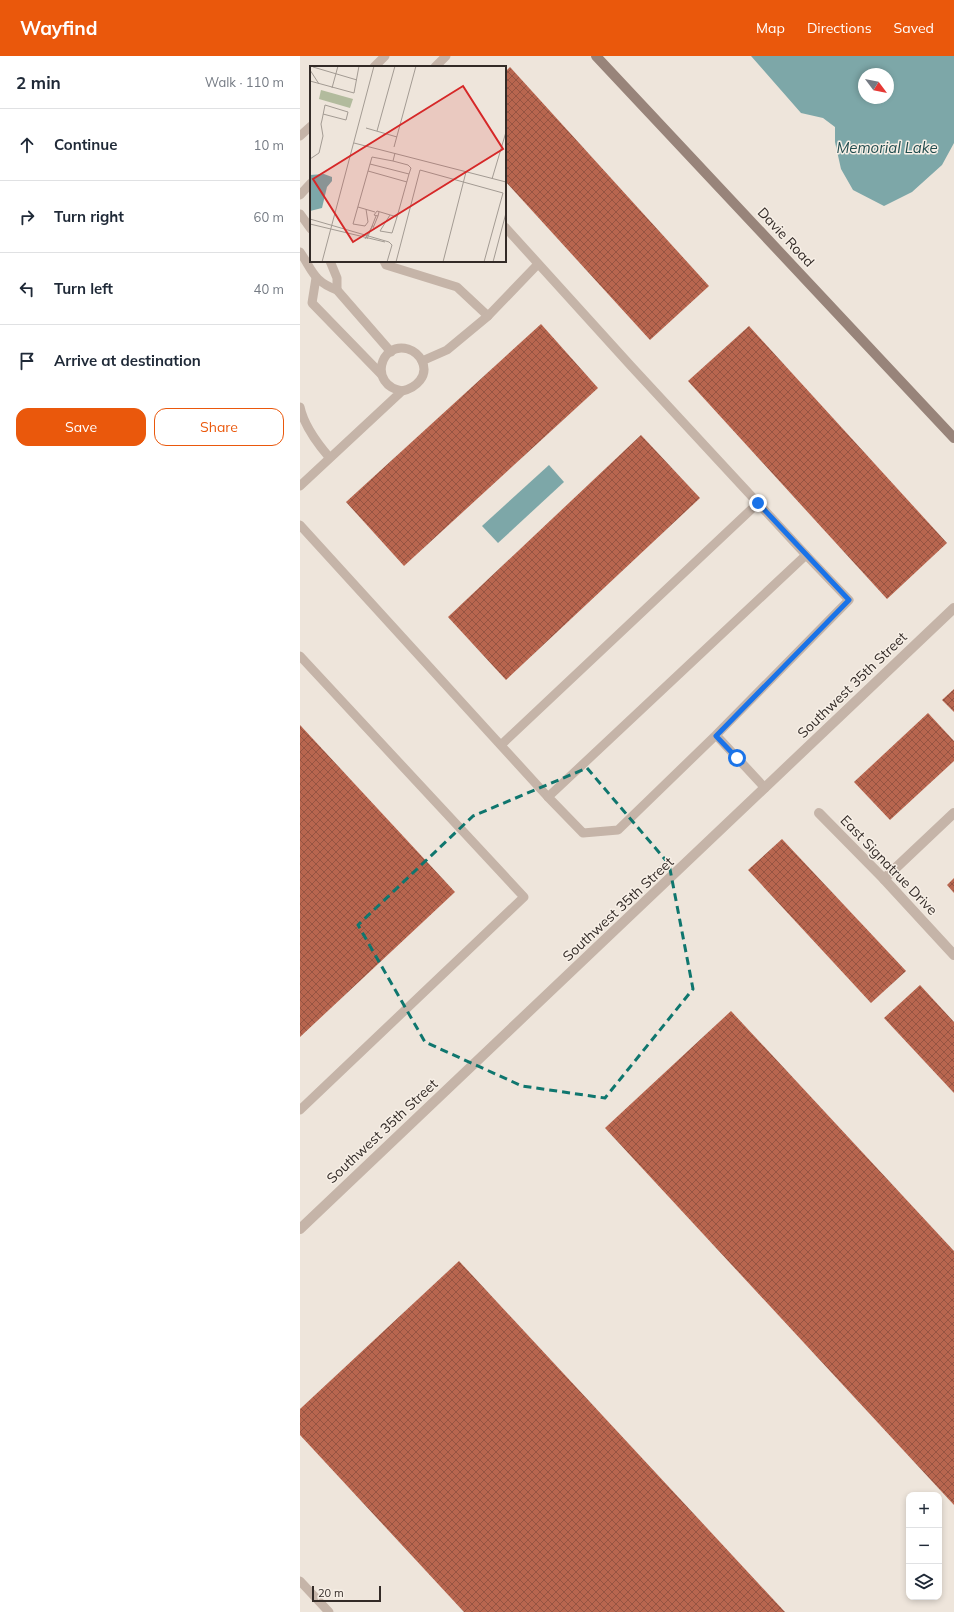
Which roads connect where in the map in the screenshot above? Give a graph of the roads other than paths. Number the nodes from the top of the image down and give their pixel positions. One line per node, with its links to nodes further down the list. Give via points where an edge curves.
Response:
1 (386, 56): 4 (lane)
2 (446, 56): 5 (lane)
3 (596, 56): 25 (main road, Davie Road)
4 (375, 66)
5 (435, 66)
6 (310, 127): 7 (lane)
7 (300, 136)
8 (310, 184): 9 (lane)
9 (300, 194)
10 (300, 214): 11 (lane)
11 (310, 228)
12 (506, 228): 16 (lane)
13 (300, 252): 17 (lane)
14 (330, 262): 18 (lane, via 337,278)
15 (385, 262): 19 (lane, via 457,288)
16 (538, 264): 19 (lane); 28 (lane)
17 (316, 278): 18 (lane); 22 (lane, via 312,303)
18 (337, 290): 20 (lane)
19 (488, 316): 21 (lane, via 448,350)
20 (391, 352): 21 (lane, via 400,348 406,349 418,355); 22 (lane, via 383,360)
21 (422, 361): 23 (lane, via 423,374 420,381 416,386)
22 (381, 374): 23 (lane, via 388,387)
23 (402, 392): 26 (lane)
24 (300, 407): 26 (lane, via 318,445)
25 (954, 438)
26 (329, 457): 27 (lane)
27 (300, 486)
28 (758, 503): 30 (lane); 34 (lane)
29 (300, 525): 34 (lane)
30 (806, 555): 33 (lane, via 849,600); 36 (lane)
31 (954, 608): 35 (street, Southwest 35th Street)
32 (300, 656): 41 (lane, via 524,897)
33 (716, 736): 35 (lane); 36 (lane, via 618,830 583,833)
34 (501, 745): 36 (lane)
35 (765, 788): 42 (street, Southwest 35th Street)
36 (548, 798)
37 (954, 813): 39 (street)
38 (819, 814): 39 (street, East Signatrue Drive)
39 (884, 879): 40 (street, East Signatrue Drive)
40 (954, 955)
41 (300, 1110)
42 (300, 1228)
43 (300, 1581): 44 (lane)
44 (329, 1612)

